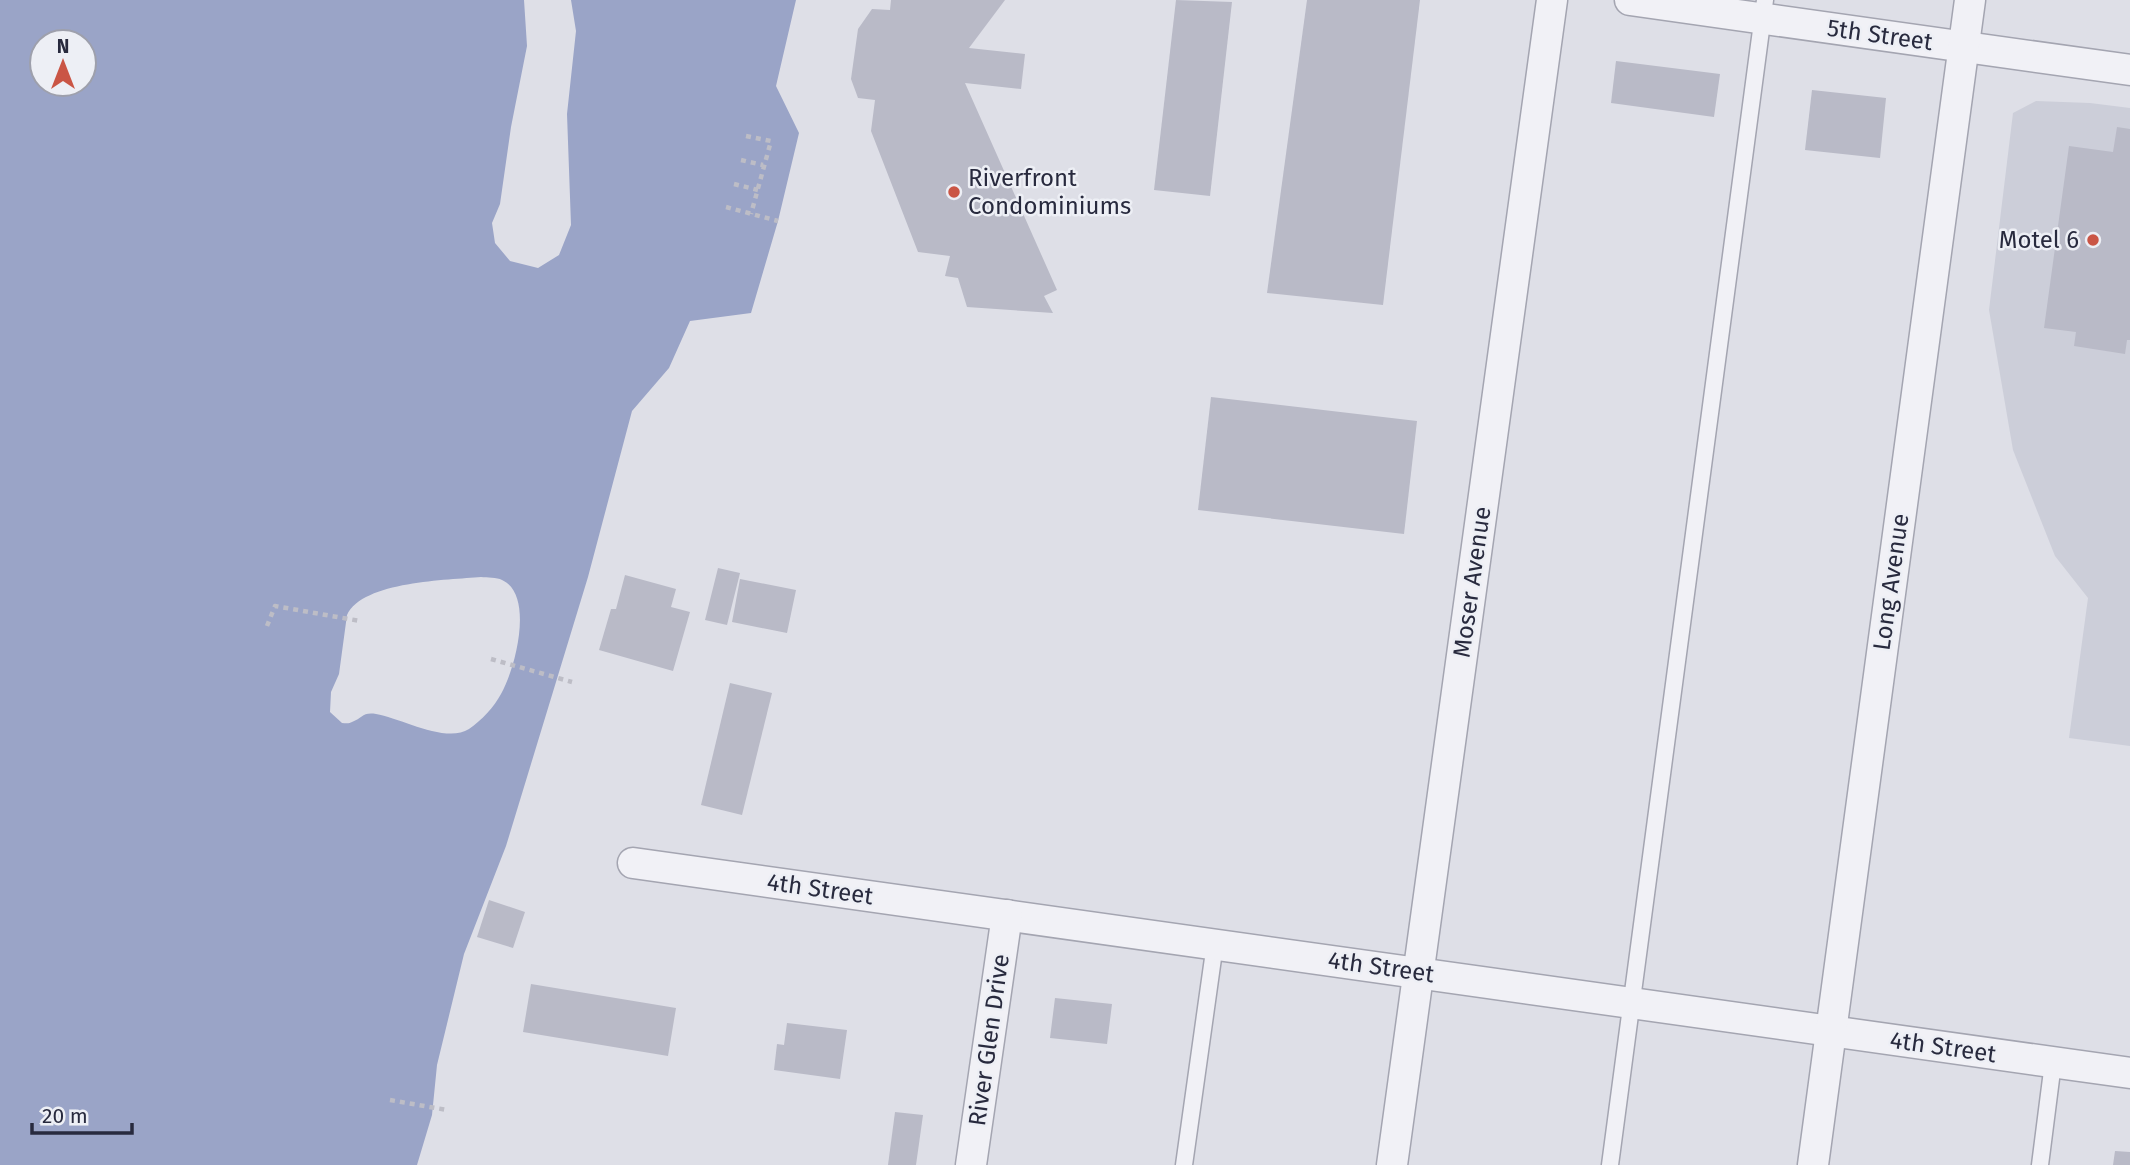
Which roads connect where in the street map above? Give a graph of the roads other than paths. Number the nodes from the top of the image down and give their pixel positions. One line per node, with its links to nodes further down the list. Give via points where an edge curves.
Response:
1 (1552, 0): 10 (street, Moser Avenue)
2 (1630, 0): 4 (street, 5th Street)
3 (1970, 0): 5 (street, Long Avenue)
4 (1764, 9): 5 (street, 5th Street); 11 (lane)
5 (1964, 47): 6 (street, 5th Street); 12 (street, Long Avenue)
6 (2130, 70)
7 (633, 863): 8 (street, 4th Street)
8 (1007, 915): 9 (street, 4th Street); 15 (street, River Glen Drive)
9 (1215, 944): 10 (street, 4th Street); 16 (lane)
10 (1418, 972): 11 (street, 4th Street); 17 (street, Moser Avenue)
11 (1632, 1003): 12 (street, 4th Street); 18 (lane)
12 (1830, 1031): 13 (street, 4th Street); 19 (street, Long Avenue)
13 (2053, 1063): 14 (street, 4th Street); 20 (lane)
14 (2130, 1073)
15 (971, 1165)
16 (1184, 1165)
17 (1392, 1165)
18 (1610, 1165)
19 (1813, 1165)
20 (2040, 1165)

